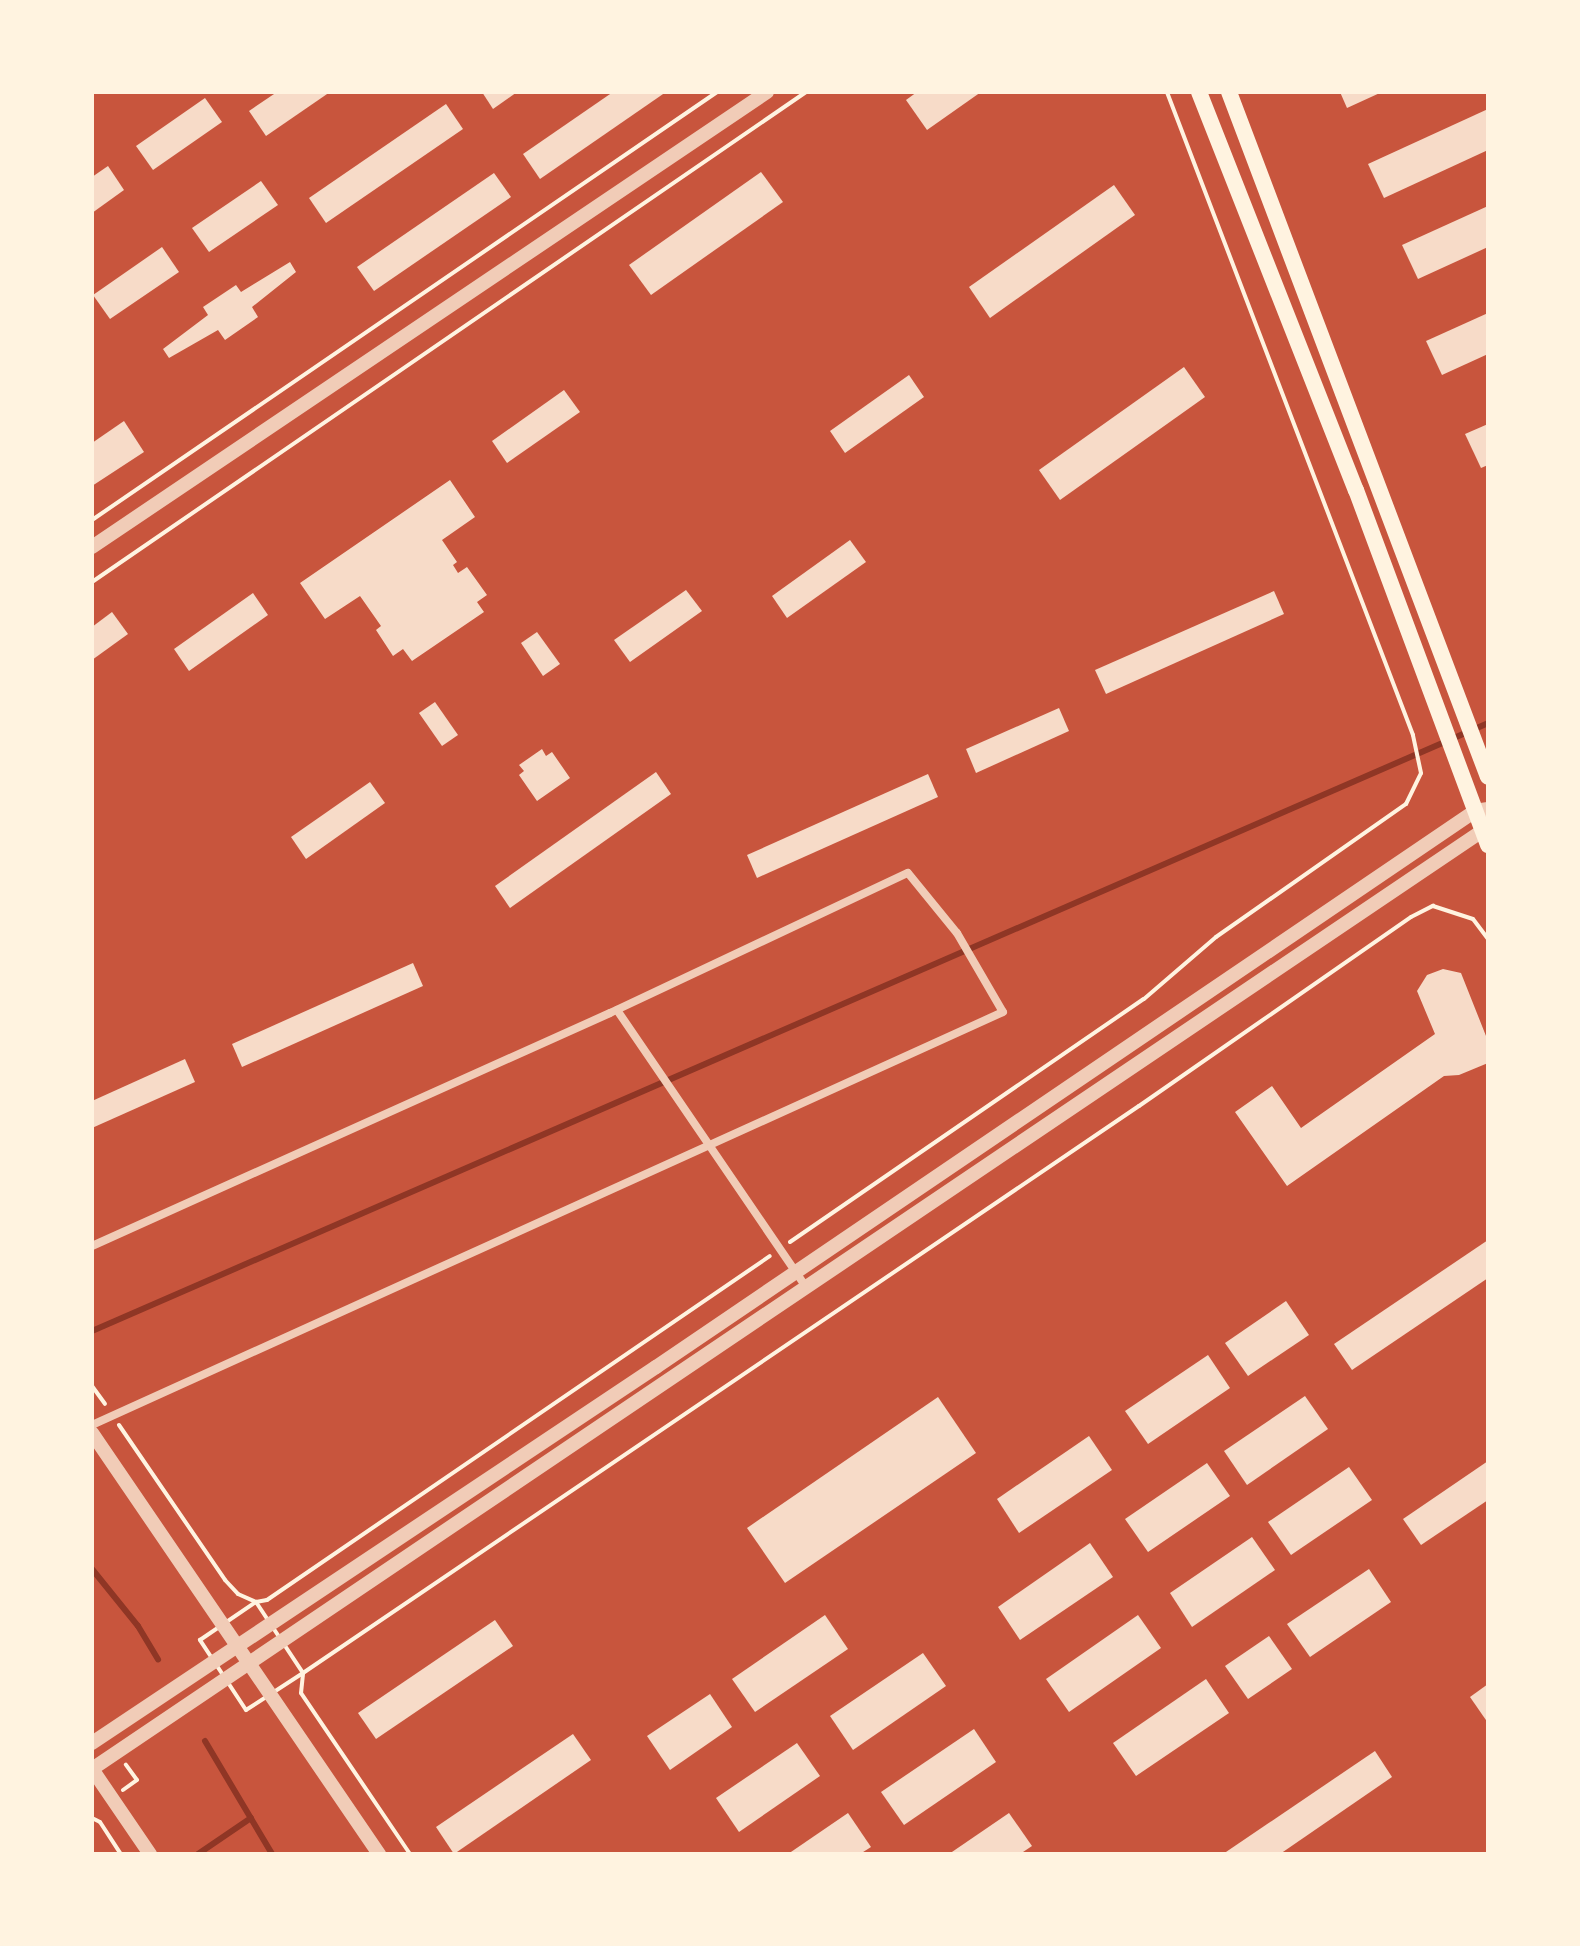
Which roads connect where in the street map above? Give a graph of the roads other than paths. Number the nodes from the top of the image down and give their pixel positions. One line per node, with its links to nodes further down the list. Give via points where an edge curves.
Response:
1 (767, 92): 4 (street)
2 (1199, 92): 6 (main road, via 1451,748)
3 (1229, 92): 5 (main road)
4 (92, 547)
5 (1488, 777)
6 (1481, 810): 7 (main road); 11 (street)
7 (1486, 833): 12 (street)
8 (617, 1010): 9 (street); 9 (street, via 908,873 957,933 1003,1012); 10 (street)
9 (711, 1145): 11 (street); 13 (street)
10 (92, 1246)
11 (795, 1270): 12 (street); 15 (street)
12 (806, 1287): 16 (street)
13 (92, 1425)
14 (92, 1433): 15 (street)
15 (238, 1647): 16 (street); 17 (street)
16 (249, 1664): 18 (street); 20 (street)
17 (92, 1743)
18 (92, 1769): 19 (street)
19 (150, 1854)
20 (379, 1854)

